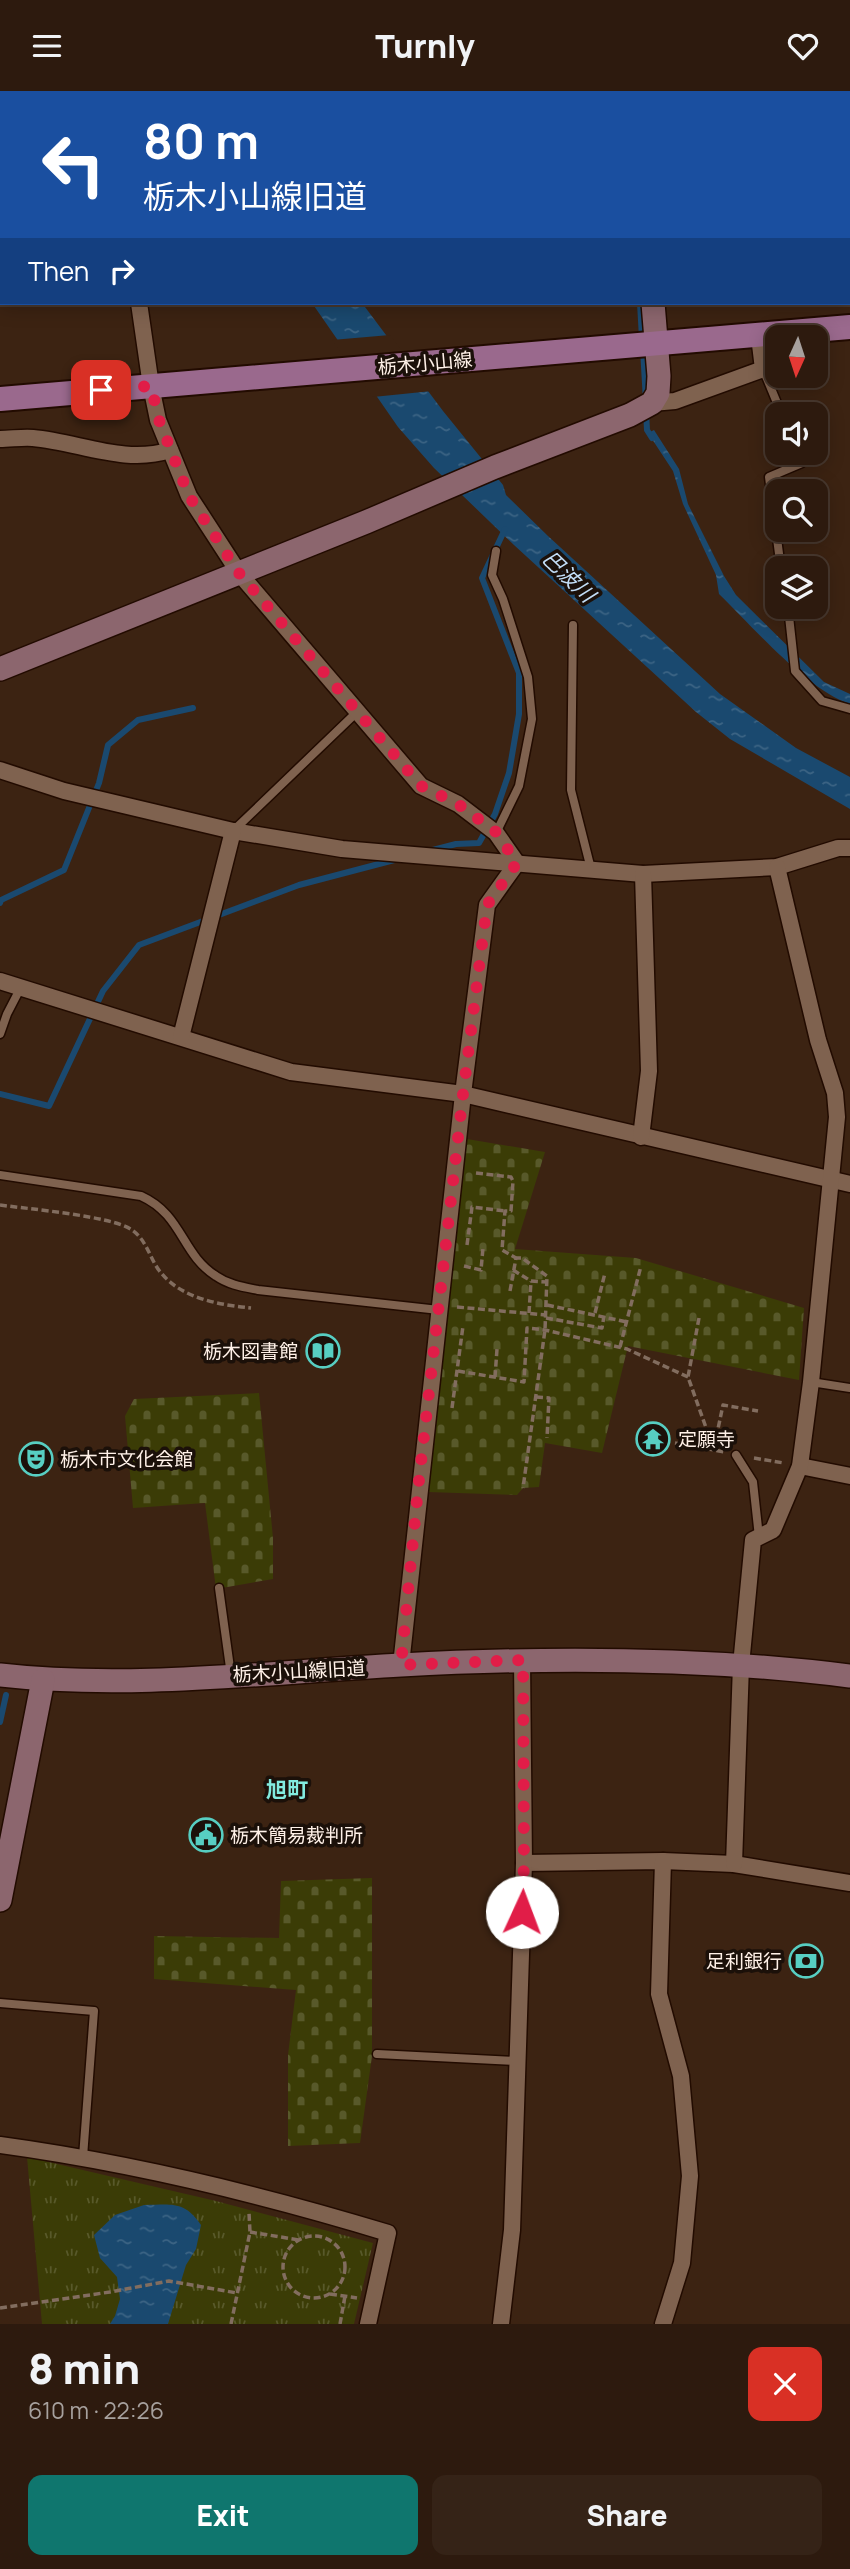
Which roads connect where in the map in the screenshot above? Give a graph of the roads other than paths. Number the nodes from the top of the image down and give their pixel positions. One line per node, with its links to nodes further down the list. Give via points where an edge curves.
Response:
1 (139, 305): 7 (street)
2 (653, 305): 5 (street)
3 (850, 327): 4 (main road, 栃木小山線)
4 (759, 336): 5 (main road, 栃木小山線); 6 (street)
5 (656, 342): 7 (main road, 栃木小山線); 10 (street, via 658,393)
6 (763, 369): 9 (lane); 10 (street, via 676,401)
7 (151, 386): 8 (main road, 栃木小山線); 12 (street)
8 (0, 399)
9 (777, 402)
10 (652, 403): 16 (street)
11 (0, 439): 12 (street, via 32,437 123,455 151,456)
12 (170, 450): 16 (street, via 189,496)
13 (797, 465): 15 (lane, via 769,477)
14 (496, 551): 24 (lane, via 492,575 528,677 531,719 519,786)
15 (778, 556)
16 (239, 573): 19 (street); 21 (street)
17 (789, 619): 20 (lane, via 794,671 822,701)
18 (573, 625): 28 (lane, via 570,790)
19 (0, 669)
20 (850, 709)
21 (357, 712): 23 (lane); 24 (street, via 421,786 458,804)
22 (0, 770): 23 (street, via 64,791)
23 (233, 831): 26 (street, via 342,849); 33 (street)
24 (496, 832): 26 (street)
25 (850, 848): 27 (street)
26 (517, 863): 28 (street); 34 (street, via 487,905)
27 (777, 867): 29 (street); 37 (street, via 835,1093)
28 (592, 869): 29 (street)
29 (643, 874): 35 (street, via 649,1070)
30 (2, 981): 31 (street)
31 (22, 987): 32 (lane); 33 (street)
32 (0, 1034)
33 (181, 1037): 34 (street, via 291,1072)
34 (463, 1094): 35 (street); 39 (street)
35 (641, 1137): 37 (street)
36 (0, 1175): 39 (lane, via 141,1196 158,1203 195,1257 232,1285)
37 (832, 1179): 38 (street); 40 (street)
38 (850, 1184)
39 (447, 1308): 48 (street)
40 (811, 1382): 41 (lane); 43 (street)
41 (850, 1388)
42 (737, 1454): 45 (lane, via 753,1482)
43 (800, 1466): 44 (street); 45 (street, via 773,1530)
44 (850, 1476)
45 (759, 1537): 49 (street, via 752,1540)
46 (219, 1588): 51 (lane)
47 (523, 1660): 48 (street, 栃木小山線旧道); 49 (street, 栃木小山線旧道); 55 (street)
48 (401, 1665): 51 (street, 栃木小山線旧道)
49 (741, 1665): 52 (street, 栃木小山線旧道); 56 (street)
50 (0, 1675): 53 (street, 栃木小山線旧道)
51 (231, 1675): 53 (street, 栃木小山線旧道)
52 (850, 1676)
53 (43, 1680): 58 (street)
54 (663, 1861): 55 (street); 56 (street); 66 (street, via 659,1994 681,2076 690,2176 682,2263)
55 (524, 1863): 61 (street)
56 (734, 1864): 57 (street)
57 (850, 1883)
58 (0, 1900)
59 (0, 2003): 63 (lane, via 94,2011)
60 (377, 2054): 61 (lane)
61 (517, 2061): 65 (street, via 512,2230)
62 (0, 2145): 63 (street)
63 (83, 2157): 64 (street, via 248,2193 387,2233)
64 (368, 2324)
65 (501, 2324)
66 (663, 2324)

